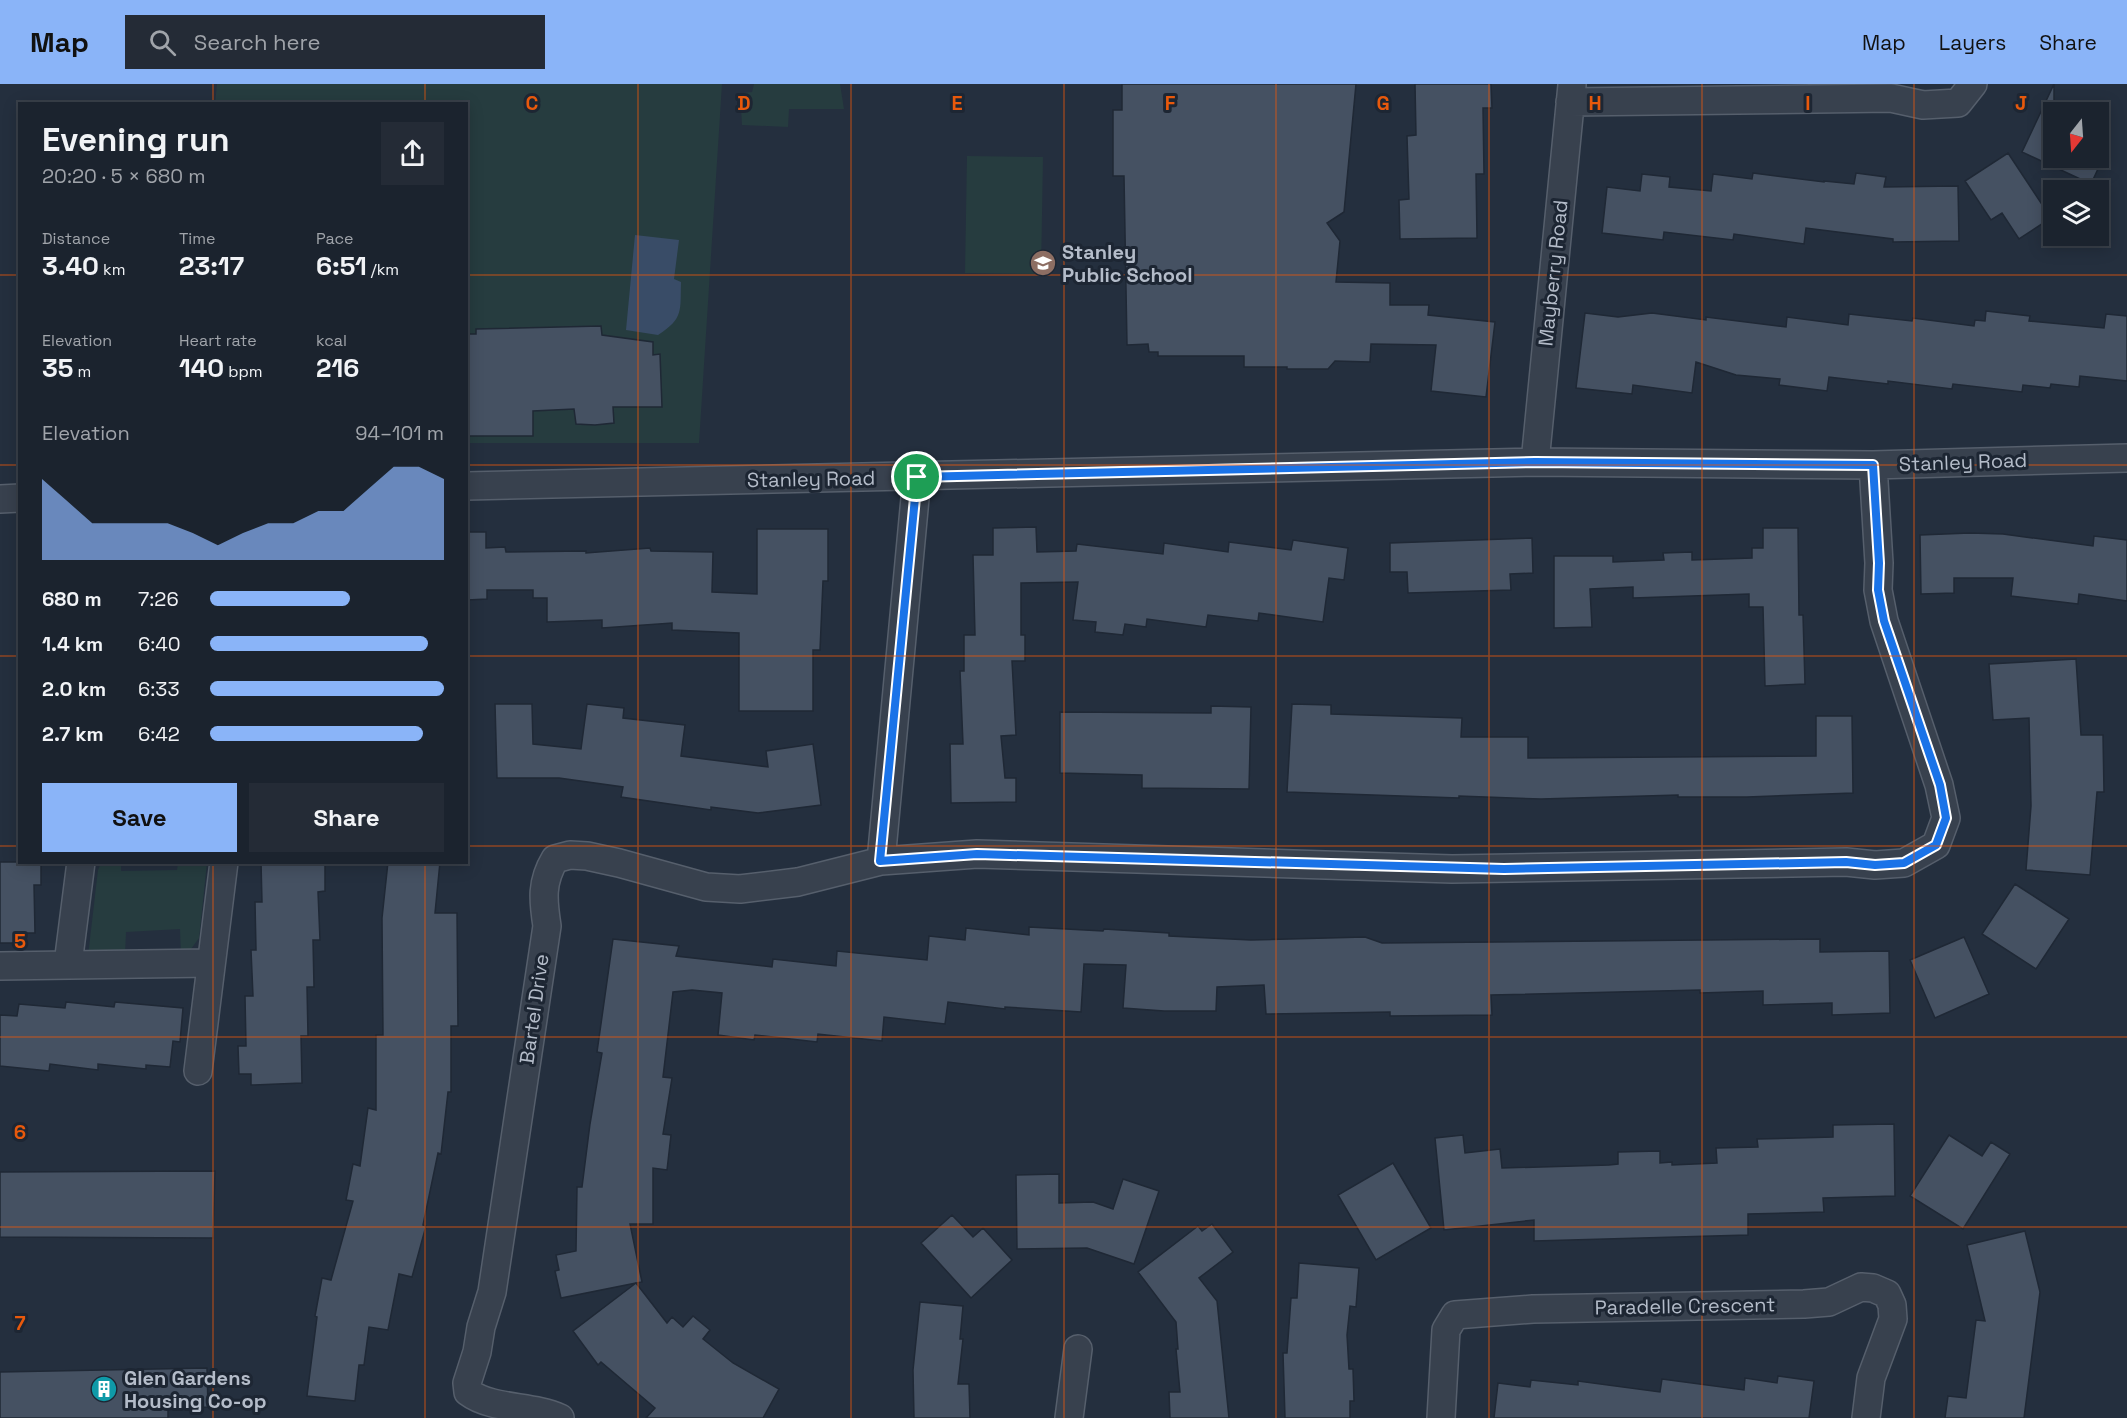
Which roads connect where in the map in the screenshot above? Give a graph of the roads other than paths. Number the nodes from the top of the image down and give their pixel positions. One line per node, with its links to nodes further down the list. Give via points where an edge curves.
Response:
1 (1973, 84): 2 (street, via 1958,103 1923,105 1891,98)
2 (1571, 93): 4 (street, Mayberry Road)
3 (2127, 458): 5 (street, Stanley Road)
4 (1535, 462): 5 (street, Stanley Road); 6 (street, Stanley Road)
5 (1873, 465): 10 (street, via 1878,590 1884,621 1940,785 1946,818 1936,845 1904,863 1452,869 977,854)
6 (917, 477): 7 (street, Stanley Road); 10 (street)
7 (468, 486)
8 (18, 498): 9 (street)
9 (0, 499)
10 (880, 861): 18 (street, Bartel Drive, via 798,882 740,889 706,887 587,856 555,859 546,874 547,926 492,1292 467,1383 468,1392 479,1400)
11 (81, 864): 14 (street)
12 (224, 864): 13 (street)
13 (211, 963): 14 (street); 16 (street)
14 (68, 964): 15 (street)
15 (0, 966)
16 (198, 1071)
17 (1078, 1349): 19 (street)
18 (560, 1418)
19 (1069, 1418)
20 (1441, 1418): 21 (street, Paradelle Crescent, via 1446,1330 1455,1316 1533,1309 1804,1304 1829,1302 1861,1287 1887,1294 1893,1319 1871,1378)
21 (1866, 1418)

